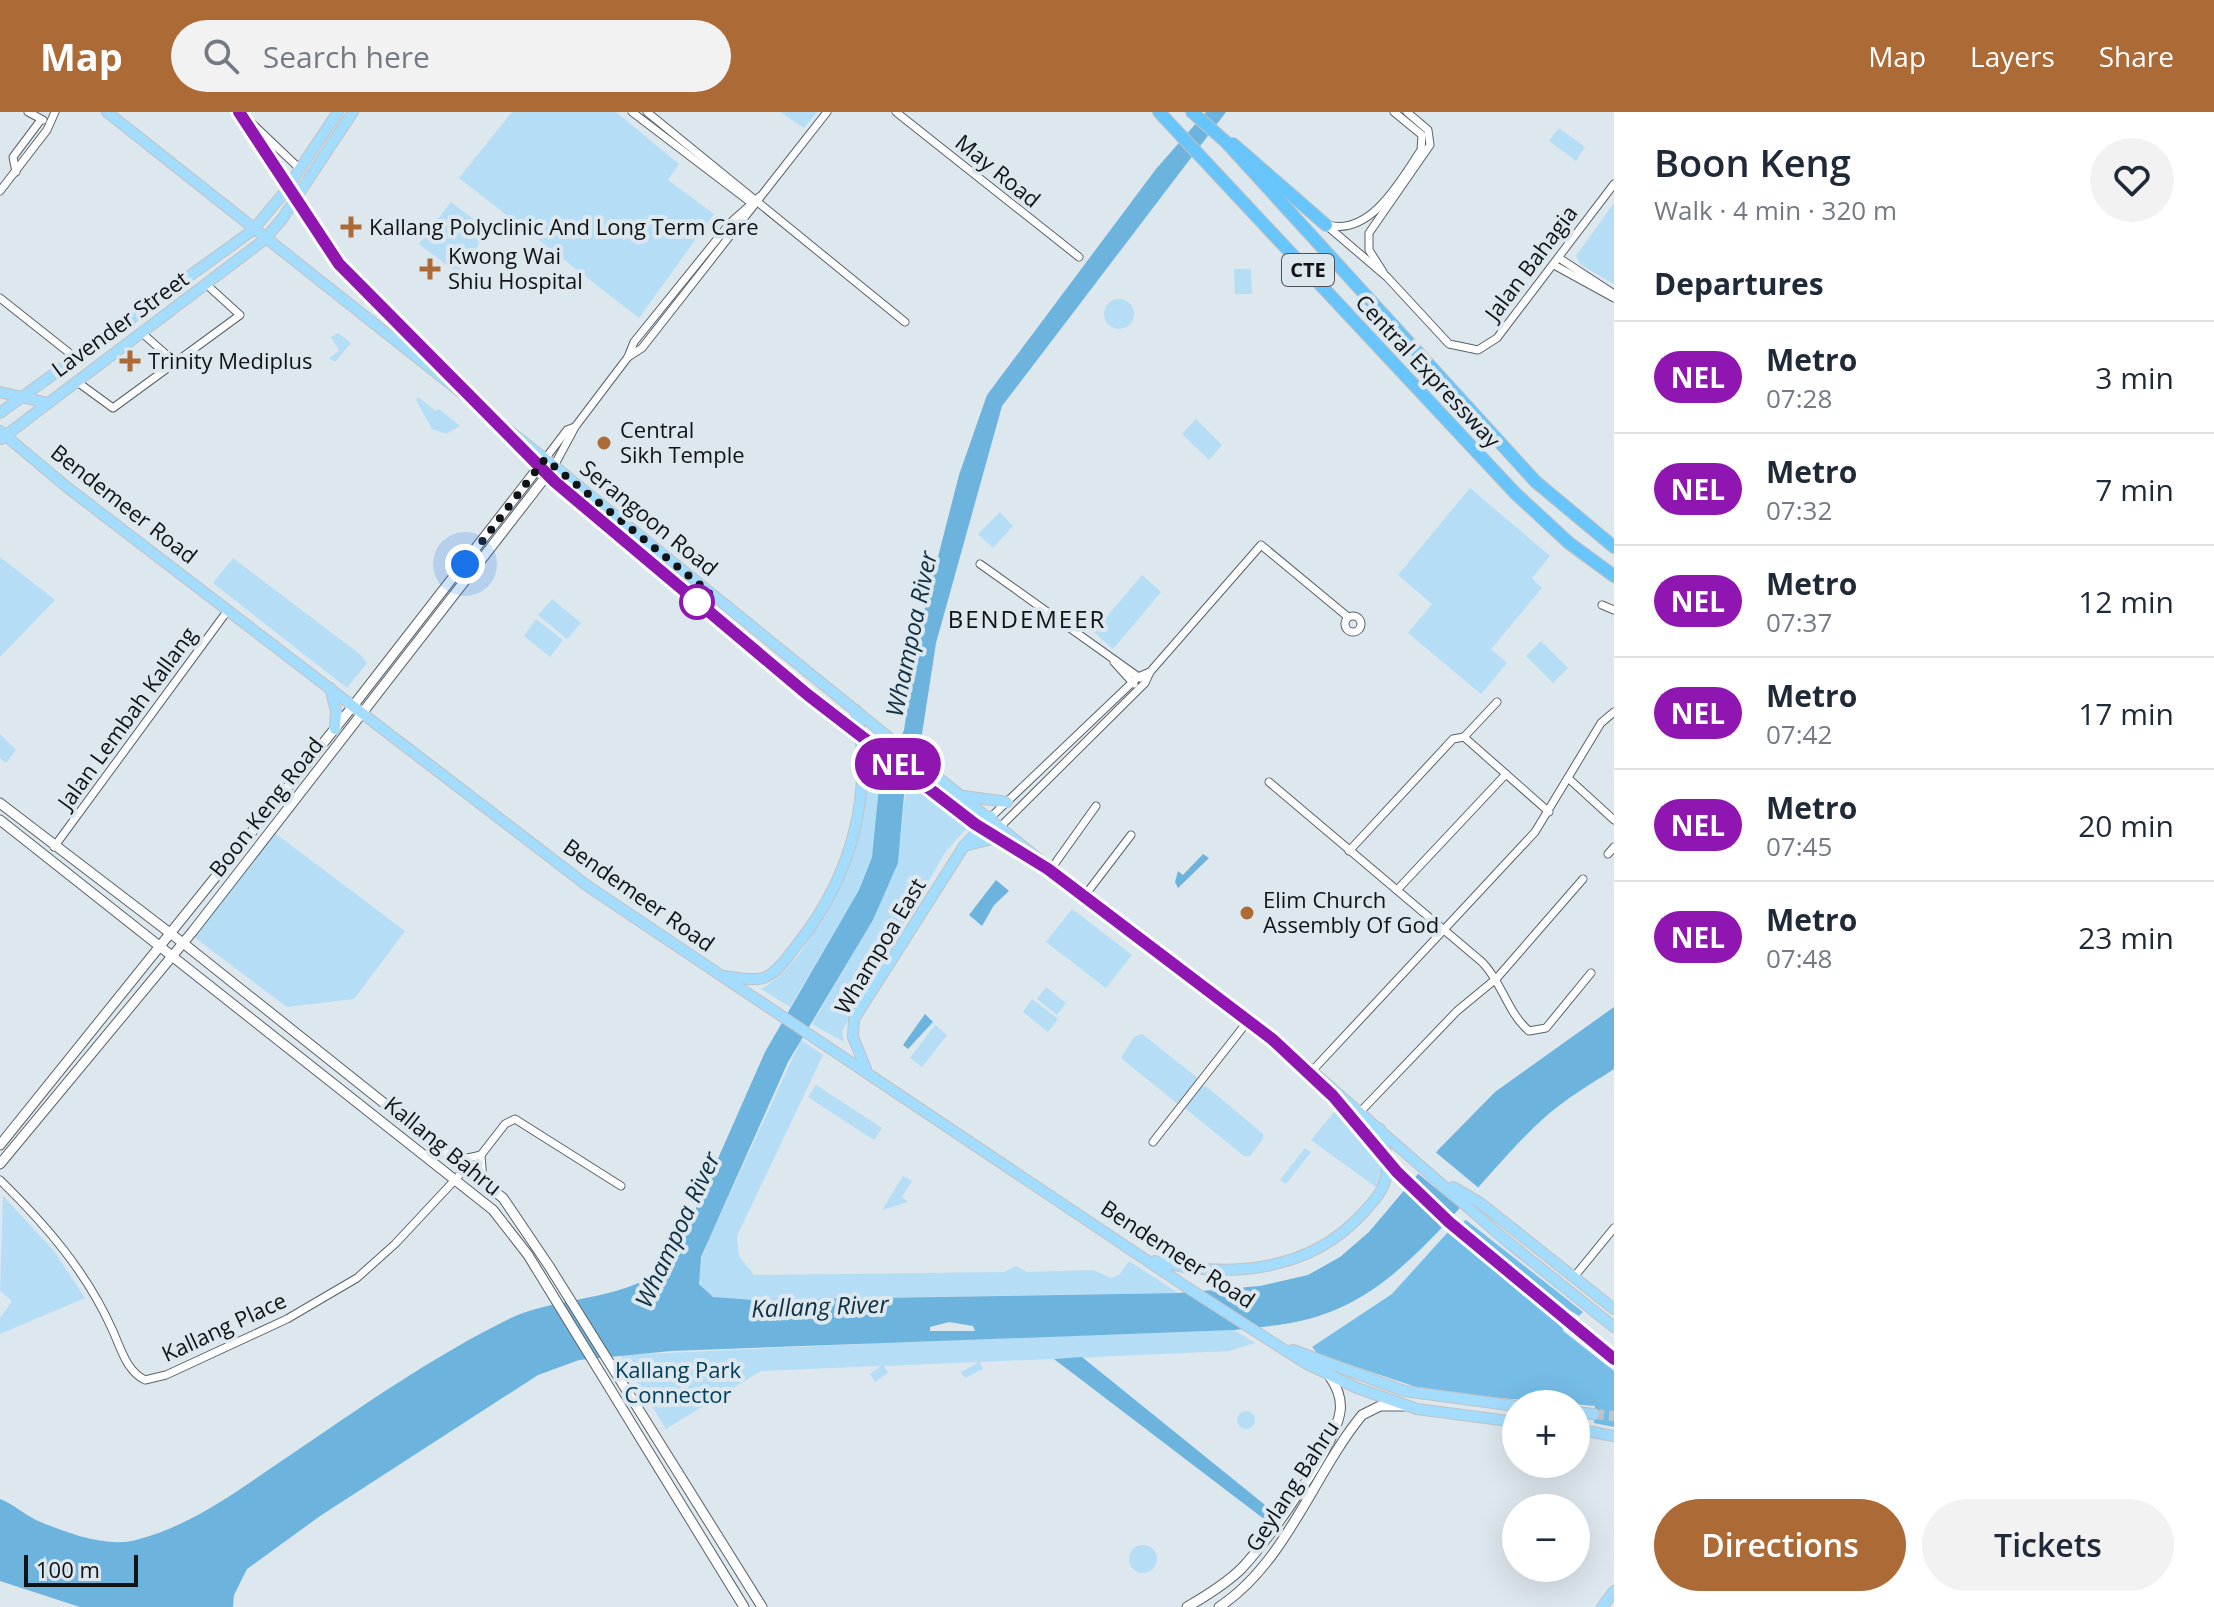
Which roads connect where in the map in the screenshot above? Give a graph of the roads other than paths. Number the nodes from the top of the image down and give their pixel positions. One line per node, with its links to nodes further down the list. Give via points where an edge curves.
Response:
1 (28, 112): 15 (street)
2 (107, 112): 23 (main road, Serangoon Road)
3 (240, 112): 17 (street)
4 (338, 112): 17 (main road, Lavender Street)
5 (353, 112): 24 (main road, Lavender Street)
6 (632, 112): 21 (street)
7 (647, 112): 21 (street)
8 (827, 112): 21 (street)
9 (896, 112): 25 (street, May Road)
10 (1159, 112): 44 (highway, Central Expressway / CTE, via 1515,493)
11 (1192, 112): 16 (highway, Central Expressway / CTE)
12 (1394, 112): 22 (street, via 1422,135 1421,150 1365,220 1346,228)
13 (1407, 112): 27 (street, via 1428,130 1430,145 1369,233 1371,256)
14 (52, 116): 15 (street); 18 (street)
15 (40, 121): 18 (street, via 13,157)
16 (1223, 139): 22 (highway, via 1243,150); 42 (highway, Central Expressway / CTE, via 1536,482)
17 (300, 169): 23 (main road, Lavender Street)
18 (16, 172): 20 (street)
19 (1614, 184): 26 (street, Jalan Bahagia)
20 (0, 191)
21 (756, 202): 31 (street); 41 (street, via 634,342 575,427 567,430)
22 (1326, 225): 27 (street, Jalan Bahagia)
23 (253, 230): 24 (main road, Serangoon Road); 33 (main road, Lavender Street)
24 (264, 240): 28 (main road, Lavender Street); 41 (main road, Serangoon Road)
25 (1079, 257)
26 (1557, 261): 27 (street, Jalan Bahagia, via 1497,338 1478,350 1449,344); 29 (street)
27 (1387, 277)
28 (207, 285): 32 (main road, Lavender Street); 34 (street, via 240,315)
29 (1614, 296)
30 (0, 298): 33 (street)
31 (905, 322)
32 (142, 333): 34 (street); 35 (main road, Lavender Street)
33 (77, 359): 37 (main road, Lavender Street)
34 (177, 364): 35 (street, via 113,408)
35 (76, 381): 38 (main road, Lavender Street)
36 (0, 392): 37 (main road)
37 (23, 396): 38 (main road); 39 (main road, Lavender Street)
38 (48, 403): 40 (main road, Lavender Street)
39 (0, 413)
40 (2, 436): 46 (main road, Bendemeer Road)
41 (549, 463): 57 (main road, Boon Keng Road); 58 (main road, Serangoon Road)
42 (1614, 547)
43 (980, 564): 49 (street)
44 (1614, 576)
45 (1602, 605): 47 (street)
46 (228, 610): 54 (main road, Bendemeer Road); 77 (street, Jalan Lembah Kallang)
47 (1614, 610)
48 (1348, 617): 50 (street, via 1261,545)
49 (1114, 662): 51 (street); 52 (street, via 1122,663)
50 (1150, 672): 52 (street); 53 (street)
51 (1123, 673): 52 (street); 55 (street)
52 (1135, 679): 53 (street); 55 (street)
53 (1143, 686): 73 (street)
54 (330, 688): 57 (main road, Bendemeer Road); 60 (main road)
55 (1122, 692): 66 (street)
56 (1497, 702): 61 (street)
57 (357, 710): 60 (main road, Boon Keng Road); 87 (main road, Boon Keng Road); 91 (main road, Bendemeer Road, via 592,890)
58 (856, 710): 65 (main road, Serangoon Road); 91 (main road, via 864,778 854,835 838,882 817,919 777,969 762,978)
59 (1614, 712): 63 (street, via 1601,723)
60 (335, 729): 86 (main road, Boon Keng Road)
61 (1464, 737): 62 (street); 79 (street, via 1453,739)
62 (1506, 774): 69 (street); 83 (street)
63 (1568, 778): 69 (street); 72 (street)
64 (1269, 782): 79 (street)
65 (962, 795): 66 (main road); 70 (main road, Serangoon Road)
66 (1007, 802): 70 (street)
67 (0, 803): 77 (main road, Kallang Bahru)
68 (1096, 806): 81 (street)
69 (1549, 812): 85 (street)
70 (991, 817): 73 (main road, Serangoon Road); 76 (main road, Whampoa East)
71 (0, 820): 88 (main road, Kallang Bahru)
72 (1614, 820)
73 (1001, 826): 75 (main road, Serangoon Road)
74 (1131, 835): 84 (street)
75 (1020, 843): 76 (main road, via 992,839); 81 (main road, Serangoon Road)
76 (964, 846): 94 (main road, Whampoa East, via 854,1019 855,1043)
77 (54, 847): 86 (main road, Kallang Bahru)
78 (1614, 847): 80 (street)
79 (1349, 851): 83 (street)
80 (1608, 854)
81 (1051, 869): 84 (main road, Serangoon Road)
82 (1583, 879): 92 (street)
83 (1397, 890): 85 (street)
84 (1086, 894): 93 (main road, Serangoon Road)
85 (1446, 930): 92 (street); 95 (street)
86 (172, 934): 87 (main road, Kallang Bahru); 88 (main road, Boon Keng Road)
87 (183, 943): 89 (main road, Boon Keng Road); 100 (main road, Kallang Bahru)
88 (161, 947): 89 (main road, Kallang Bahru); 99 (main road, Boon Keng Road)
89 (173, 956): 102 (main road, Boon Keng Road); 104 (main road, Kallang Bahru)
90 (1591, 973): 92 (street, via 1539,1032 1520,1022)
91 (721, 976): 94 (main road, Bendemeer Road)
92 (1497, 978): 96 (street, via 1457,1011)
93 (1248, 1021): 95 (main road, Serangoon Road); 98 (street)
94 (867, 1070): 110 (main road, Bendemeer Road)
95 (1312, 1071): 96 (main road, Serangoon Road)
96 (1360, 1112): 97 (main road, Serangoon Road)
97 (1380, 1129): 108 (main road, Serangoon Road); 110 (main road, via 1387,1165 1382,1188 1353,1224 1315,1252 1278,1265 1245,1268 1203,1269)
98 (1153, 1142)
99 (0, 1145)
100 (452, 1155): 101 (street, Kallang Bahru); 103 (main road, Kallang Bahru)
101 (481, 1155): 106 (street, Kallang Bahru); 107 (street, Kallang Bahru, via 515,1119)
102 (0, 1164)
103 (466, 1168): 104 (street, Kallang Place); 106 (main road, Kallang Bahru)
104 (457, 1179): 105 (street, Kallang Place, via 357,1278 287,1319 145,1380 128,1364 86,1279); 125 (main road, Kallang Bahru, via 493,1210 549,1290)
105 (0, 1180)
106 (484, 1183): 126 (main road, Kallang Bahru, via 503,1198 561,1285)
107 (621, 1186)
108 (1475, 1206): 111 (main road, Serangoon Road); 113 (main road, Serangoon Road)
109 (1614, 1228): 111 (street)
110 (1148, 1260): 114 (main road, Bendemeer Road)
111 (1574, 1277): 112 (main road, Serangoon Road)
112 (1614, 1309)
113 (1614, 1327)
114 (1287, 1348): 115 (main road, Bendemeer Road); 116 (main road, Bendemeer Road, via 1404,1391)
115 (1330, 1377): 117 (main road, Bendemeer Road); 124 (main road, Geylang Bahru, via 1340,1397 1340,1413 1322,1453 1260,1546)
116 (1502, 1404)
117 (1404, 1406): 120 (main road, Bendemeer Road); 128 (main road, Geylang Bahru, via 1380,1406 1362,1415 1278,1545 1249,1582)
118 (1590, 1414): 119 (main road)
119 (1594, 1414)
120 (1502, 1420)
121 (1590, 1431): 122 (main road)
122 (1614, 1437)
123 (1614, 1591): 129 (main road)
124 (1200, 1604): 127 (main road, Geylang Bahru)
125 (744, 1607)
126 (762, 1607)
127 (1187, 1607)
128 (1219, 1607)
129 (1602, 1607)

